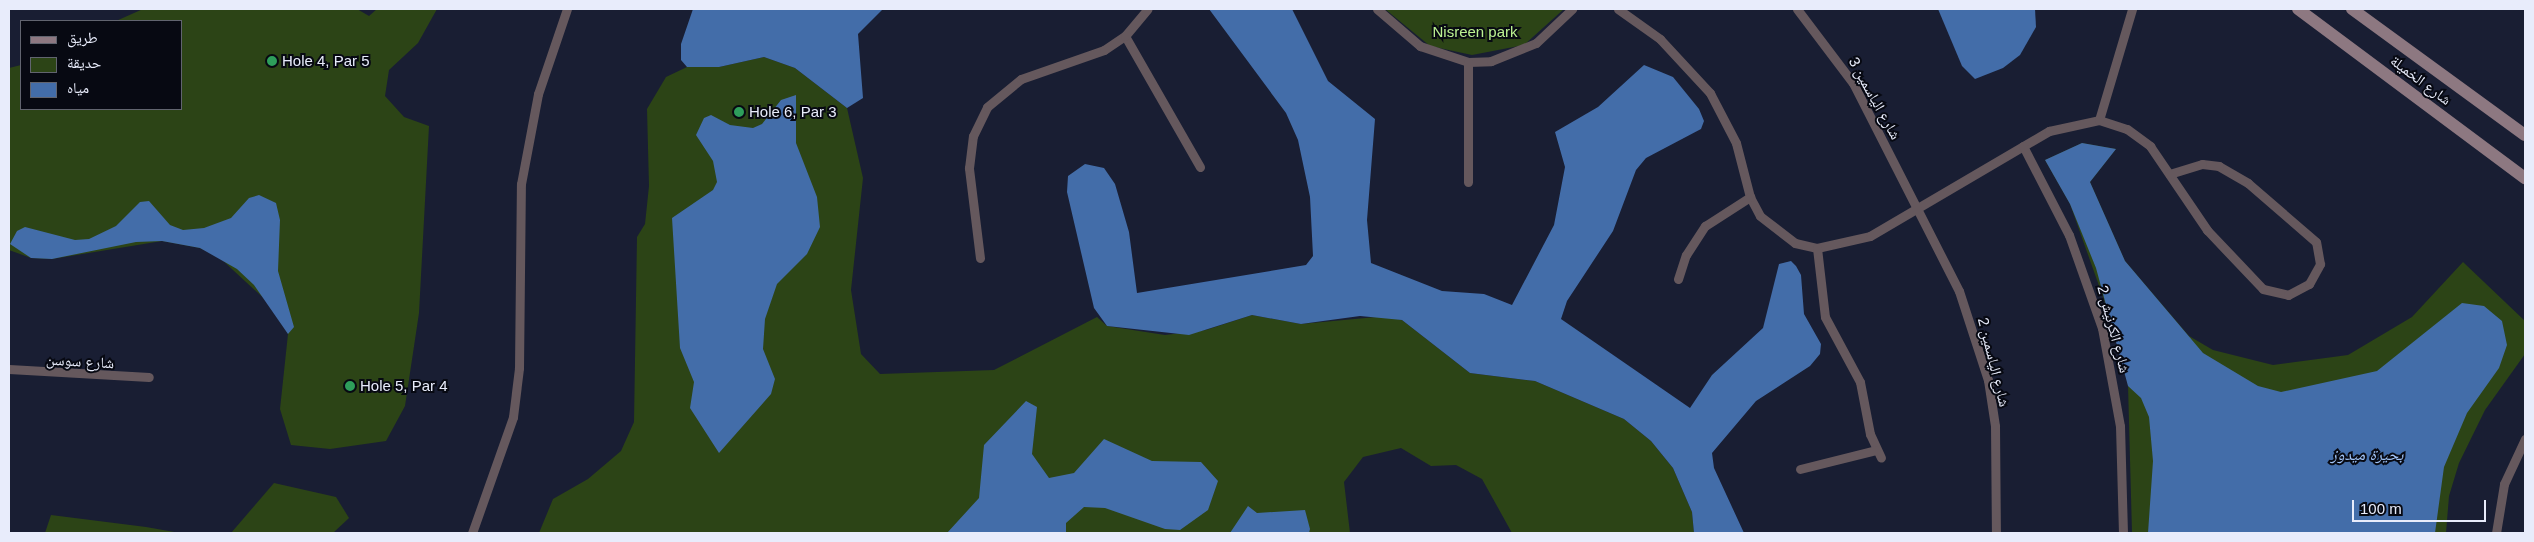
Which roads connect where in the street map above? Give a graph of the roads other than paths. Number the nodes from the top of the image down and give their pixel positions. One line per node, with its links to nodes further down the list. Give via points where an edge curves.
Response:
1 (567, 9): 28 (street, via 538,94 520,184 520,368 513,417)
2 (1148, 9): 10 (street)
3 (1377, 9): 11 (street, via 1420,46)
4 (1572, 9): 11 (street, via 1536,43 1491,61)
5 (1618, 9): 19 (street, via 1660,39 1710,93 1736,142)
6 (1797, 9): 20 (street, شارع الياسمين 3, via 1853,83)
7 (2132, 9): 12 (street)
8 (2298, 9): 17 (main road, شارع الخميلة)
9 (2352, 9): 13 (main road, شارع الخميلة)
10 (1125, 36): 15 (street); 22 (street, via 1082,61 1021,79 987,107 973,136 969,168)
11 (1468, 62): 18 (street)
12 (2099, 120): 14 (street, via 2063,125); 16 (street, via 2139,137)
13 (2525, 135)
14 (2023, 146): 20 (street); 30 (street, شارع الكرنيش 2, via 2069,235 2102,328 2120,426)
15 (1200, 167)
16 (2170, 174): 16 (street, via 2213,238 2263,289 2288,295 2309,284 2320,264 2316,242 2235,172 2202,164)
17 (2525, 178)
18 (1468, 182)
19 (1750, 197): 21 (street, via 1760,216 1776,232); 23 (street, via 1705,226 1686,255)
20 (1918, 208): 21 (street, via 1870,236); 29 (street, شارع الياسمين 2, via 1959,291 1988,380 1999,473)
21 (1817, 248): 27 (street, via 1825,316 1860,382 1878,454)
22 (980, 258)
23 (1678, 280)
24 (9, 369): 25 (street, شارع سوسن)
25 (149, 377)
26 (2525, 439): 31 (street, via 2504,484)
27 (1800, 469)
28 (472, 533)
29 (1996, 533)
30 (2123, 533)
31 (2496, 533)

